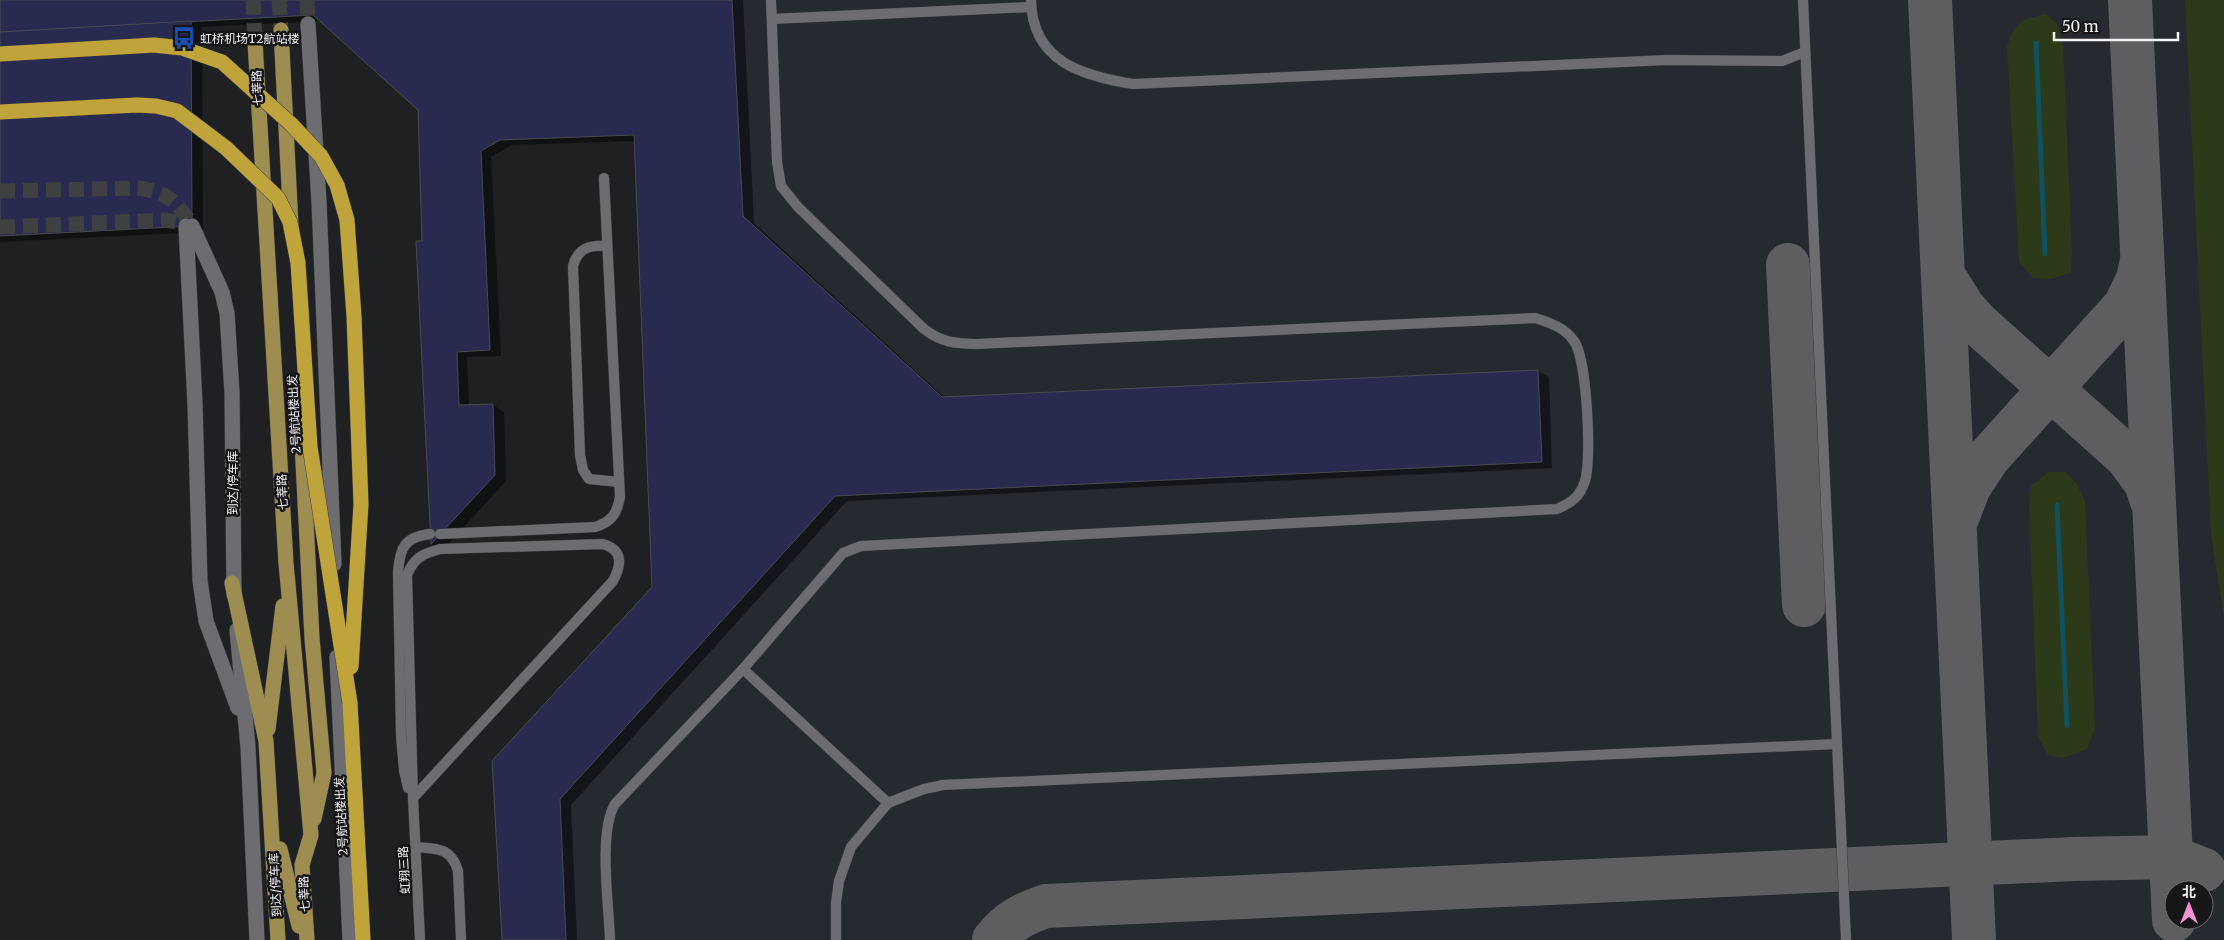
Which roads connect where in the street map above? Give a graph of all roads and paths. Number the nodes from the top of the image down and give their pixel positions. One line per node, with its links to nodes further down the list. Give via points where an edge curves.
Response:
1 (771, 0): 4 (lane)
2 (1802, 0): 8 (lane)
3 (1031, 4): 4 (lane); 8 (lane, via 1036,30 1064,64 1101,79 1133,84 1667,60 1782,61)
4 (772, 19): 16 (lane, via 777,162 781,186 798,207 936,338 947,343 976,344 1535,318 1559,327 1576,342 1585,383 1588,465 1580,493 1572,503 1556,509 861,546 837,559)
5 (308, 24): 30 (main road, via 319,202)
6 (281, 30): 24 (main road, via 312,638 324,772)
7 (255, 42): 14 (main road, 七莘路)
8 (1805, 52): 19 (lane)
9 (0, 54): 17 (highway, bridge, via 154,45 182,48 222,62 291,124 321,156 337,185 347,220 361,504)
10 (0, 112): 17 (highway, 2号航站楼出发, bridge, via 156,106 177,112 226,148 278,198 290,222 298,263 310,447)
11 (604, 178): 12 (lane)
12 (607, 246): 13 (lane); 13 (lane, via 580,251 573,266 580,455 582,470 589,479)
13 (619, 482): 21 (lane, via 616,512 606,524 416,535 403,546 398,572 401,735 404,770)
14 (286, 563): 18 (main road, via 280,642); 24 (main road, 七莘路)
15 (232, 583): 18 (main road); 20 (main road, 到达/停车库); 20 (main road, 到达/停车库, via 232,393 227,313 222,292 189,226 200,581 206,621 229,682)
16 (743, 669): 22 (lane); 34 (lane, via 609,814 606,841)
17 (350, 703): 31 (highway, 2号航站楼出发)
18 (266, 741): 23 (main road, 到达/停车库)
19 (1837, 744): 22 (lane, via 943,785); 36 (lane)
20 (248, 747): 26 (main road, 到达/停车库)
21 (413, 798): 21 (lane, via 613,581 620,565 618,552 613,547 603,544 440,549 422,554 413,562 407,575); 25 (lane, 虹翔三路)
22 (888, 803): 35 (lane, via 851,847 839,881)
23 (271, 812): 27 (main road, 到达/停车库); 28 (main road)
24 (311, 835): 29 (main road, 七莘路, via 302,865)
25 (415, 847): 32 (lane, 虹翔三路); 33 (lane, via 448,853 454,860 458,871)
26 (257, 940)
27 (278, 940)
28 (302, 940)
29 (307, 940)
30 (350, 940)
31 (363, 940)
32 (420, 940)
33 (462, 940)
34 (610, 940)
35 (836, 940)
36 (1846, 940)

